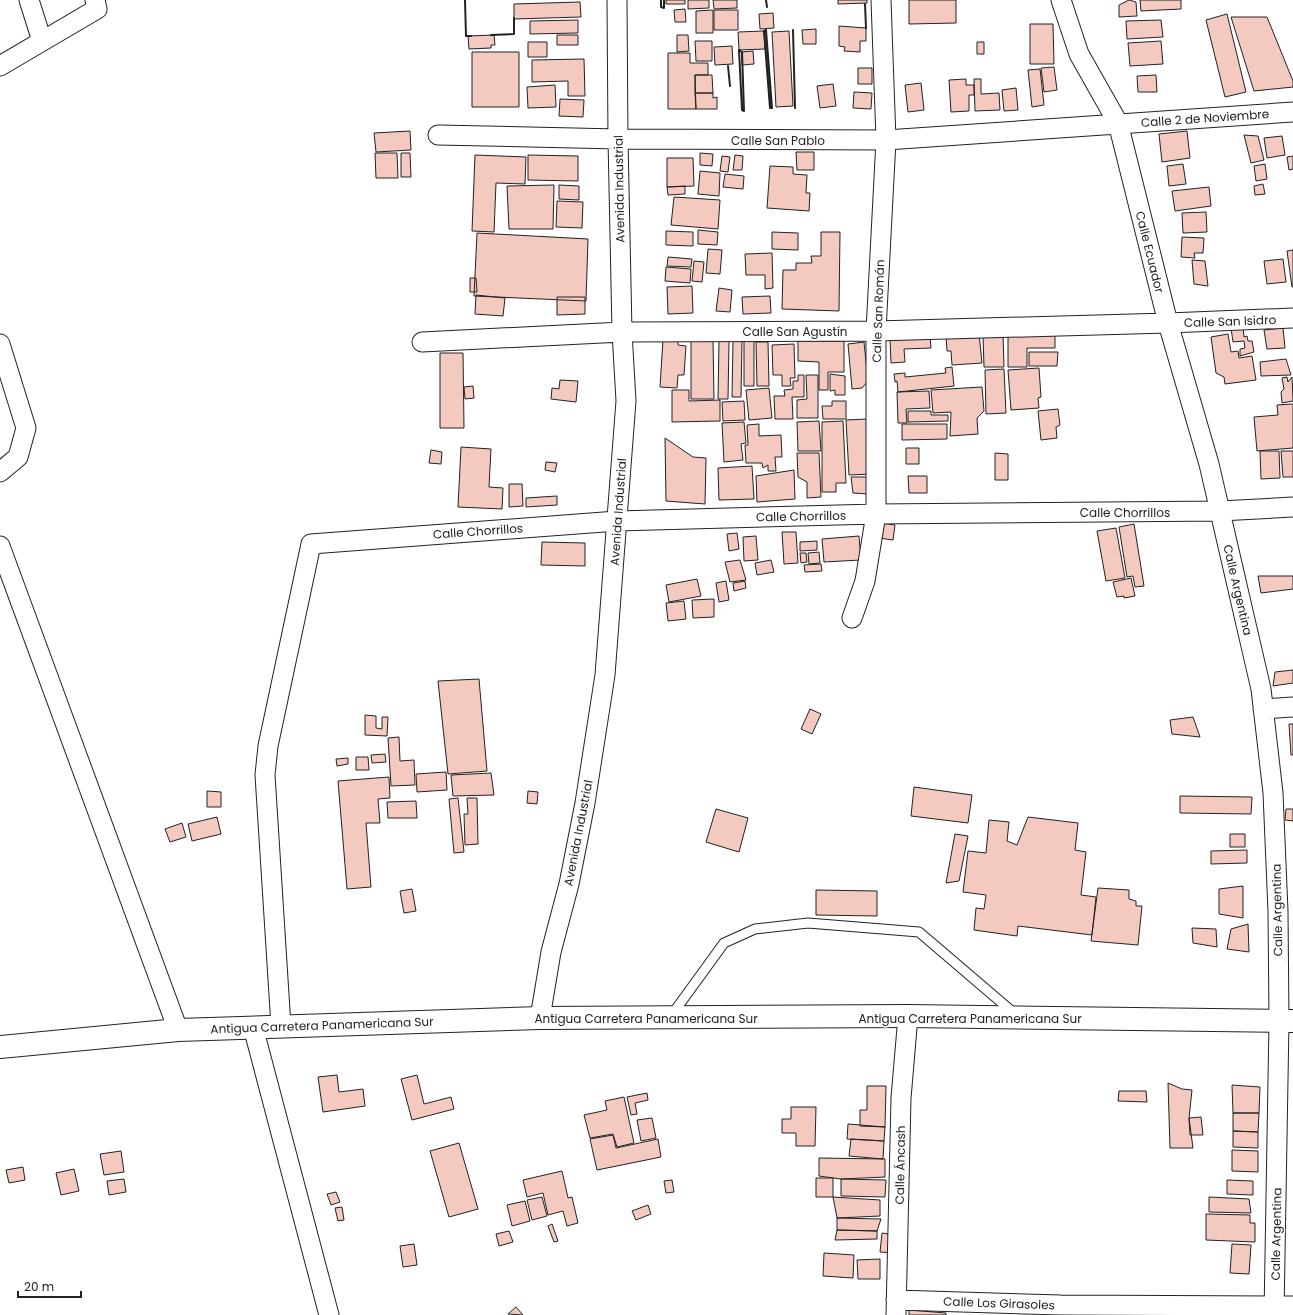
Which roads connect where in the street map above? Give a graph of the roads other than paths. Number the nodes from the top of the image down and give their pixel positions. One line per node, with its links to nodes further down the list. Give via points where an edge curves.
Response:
1 (29, 0): 6 (street)
2 (95, 0): 6 (street, via 97,9)
3 (617, 0): 11 (street, Avenida Industrial)
4 (881, 0): 12 (street, Calle San Román)
5 (1061, 0): 9 (street, Calle Ecuador, via 1079,54)
6 (42, 41): 7 (street)
7 (0, 66)
8 (1293, 112): 9 (street, Calle 2 de Noviembre)
9 (1118, 124): 12 (street, Calle San Pablo); 14 (street, Calle Ecuador)
10 (438, 135): 11 (street, Calle San Pablo)
11 (618, 139): 12 (street, Calle San Pablo); 16 (street, Avenida Industrial)
12 (886, 140): 15 (street, Calle San Román)
13 (1293, 318): 14 (street, Calle San Isidro)
14 (1168, 324): 15 (street, Calle San Agustín); 21 (street, Calle Ecuador)
15 (876, 331): 16 (street, Calle San Agustín); 22 (street, Calle San Román)
16 (622, 332): 17 (street, Calle San Agustín); 23 (street, Avenida Industrial, via 626,401)
17 (422, 342)
18 (0, 344): 19 (street, via 26,428 18,457)
19 (0, 472)
20 (1293, 507): 21 (street, Calle Chorrillos)
21 (1220, 511): 22 (street, Calle Chorrillos); 27 (street, Calle Argentina, via 1259,681)
22 (876, 514): 23 (street, Calle Chorrillos); 25 (street, Calle San Román, via 865,581)
23 (617, 521): 30 (street, Avenida Industrial, via 605,676 585,803 569,884 551,952); 33 (street, Calle Chorrillos, via 311,544 268,746 265,775)
24 (0, 546): 35 (street)
25 (852, 618)
26 (1293, 707): 27 (street)
27 (1263, 709): 32 (street, Calle Argentina, via 1273,793)
28 (908, 1016): 29 (highway, Antigua Carretera Panamericana Sur); 31 (highway, Antigua Carretera Panamericana Sur); 38 (street, Calle Áncash, via 901,1098)
29 (1019, 1017): 31 (lane, via 919,932 808,923 755,929 724,943); 32 (highway, Antigua Carretera Panamericana Sur)
30 (540, 1018): 31 (highway, Antigua Carretera Panamericana Sur); 33 (highway, Antigua Carretera Panamericana Sur)
31 (670, 1018)
32 (1286, 1021): 37 (street, Calle Argentina)
33 (281, 1026): 34 (highway, Antigua Carretera Panamericana Sur)
34 (253, 1027): 35 (highway, Antigua Carretera Panamericana Sur); 41 (street)
35 (178, 1030): 36 (highway, Antigua Carretera Panamericana Sur)
36 (0, 1047)
37 (1286, 1072): 39 (street, Calle Argentina)
38 (896, 1308): 40 (street, Calle Los Girasoles)
39 (1281, 1309): 40 (street, Calle Los Girasoles)
40 (1061, 1310)
41 (329, 1315)

